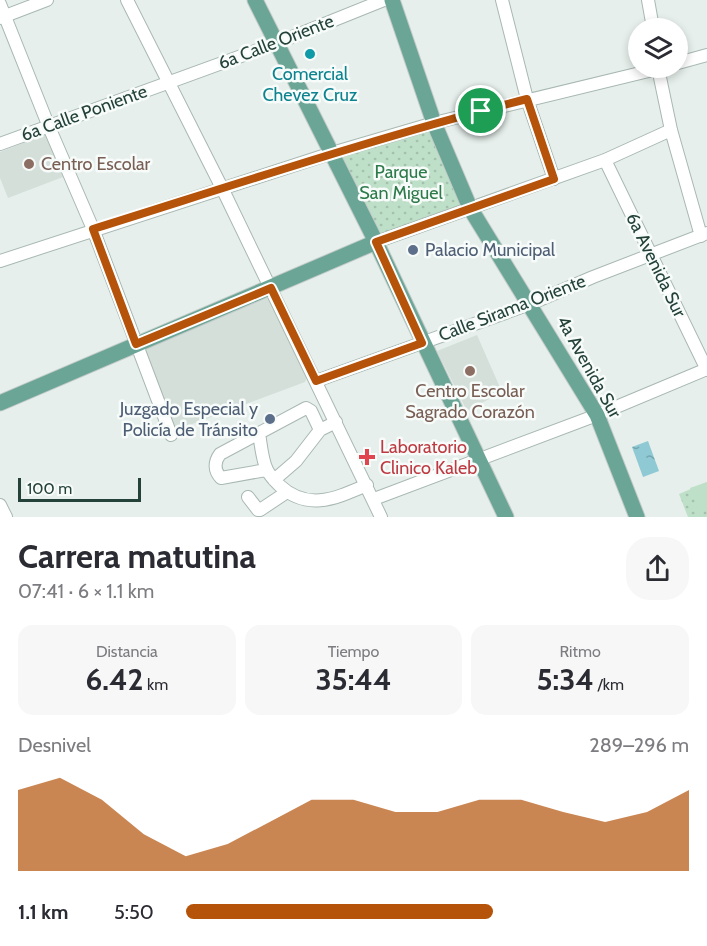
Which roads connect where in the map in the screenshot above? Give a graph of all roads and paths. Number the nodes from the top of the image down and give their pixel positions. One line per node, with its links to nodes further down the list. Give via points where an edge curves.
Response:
1 (47, 0): 8 (street)
2 (127, 0): 15 (street)
3 (255, 0): 10 (main road)
4 (384, 0): 10 (street, 6a Calle Oriente)
5 (392, 0): 17 (main road, 4a Avenida Sur)
6 (502, 0): 16 (street)
7 (648, 0): 9 (street)
8 (2, 13): 18 (street)
9 (651, 18)
10 (277, 43): 15 (street, 6a Calle Oriente); 21 (main road)
11 (707, 56): 12 (street)
12 (688, 61)
13 (628, 75): 16 (street)
14 (661, 78): 19 (street)
15 (167, 82): 18 (street, 6a Calle Poniente); 24 (street)
16 (527, 99): 17 (street); 23 (street)
17 (434, 123): 21 (street); 25 (main road, 4a Avenida Sur)
18 (49, 127): 20 (street, 6a Calle Poniente); 26 (street)
19 (671, 130): 22 (street); 27 (street)
20 (0, 144)
21 (332, 153): 24 (street); 28 (main road)
22 (605, 160): 23 (street); 29 (street, 6a Avenida Sur)
23 (554, 179): 25 (street)
24 (222, 188): 26 (street); 31 (street)
25 (470, 208): 28 (street); 32 (main road, 4a Avenida Sur)
26 (93, 229): 30 (street); 34 (street)
27 (704, 234): 29 (street, Calle Sirama Oriente)
28 (376, 242): 31 (main road); 33 (main road)
29 (651, 255): 32 (street, Calle Sirama Oriente); 35 (street, 6a Avenida Sur)
30 (0, 261)
31 (271, 288): 34 (main road); 37 (street)
32 (530, 304): 33 (street, Calle Sirama Oriente); 39 (main road, 4a Avenida Sur)
33 (422, 343): 37 (street, Calle Sirama Oriente); 44 (main road)
34 (136, 344): 38 (main road); 43 (street)
35 (704, 354): 36 (street, 6a Avenida Sur)
36 (707, 369): 39 (street)
37 (316, 381): 40 (street)
38 (0, 403)
39 (597, 415): 44 (street); 54 (main road, 4a Avenida Sur)
40 (336, 422): 41 (street); 46 (street)
41 (320, 430): 42 (street, via 306,408); 45 (street, via 296,461)
42 (259, 433): 45 (street); 45 (street, via 220,454 216,474 220,478)
43 (171, 435)
44 (480, 459): 49 (street); 53 (main road)
45 (270, 475): 47 (street)
46 (367, 485): 47 (street, via 323,501); 49 (street)
47 (287, 492): 48 (street, via 260,510)
48 (249, 497)
49 (374, 499): 52 (street)
50 (0, 505): 51 (street)
51 (6, 517)
52 (381, 517)
53 (506, 517)
54 (637, 517)

